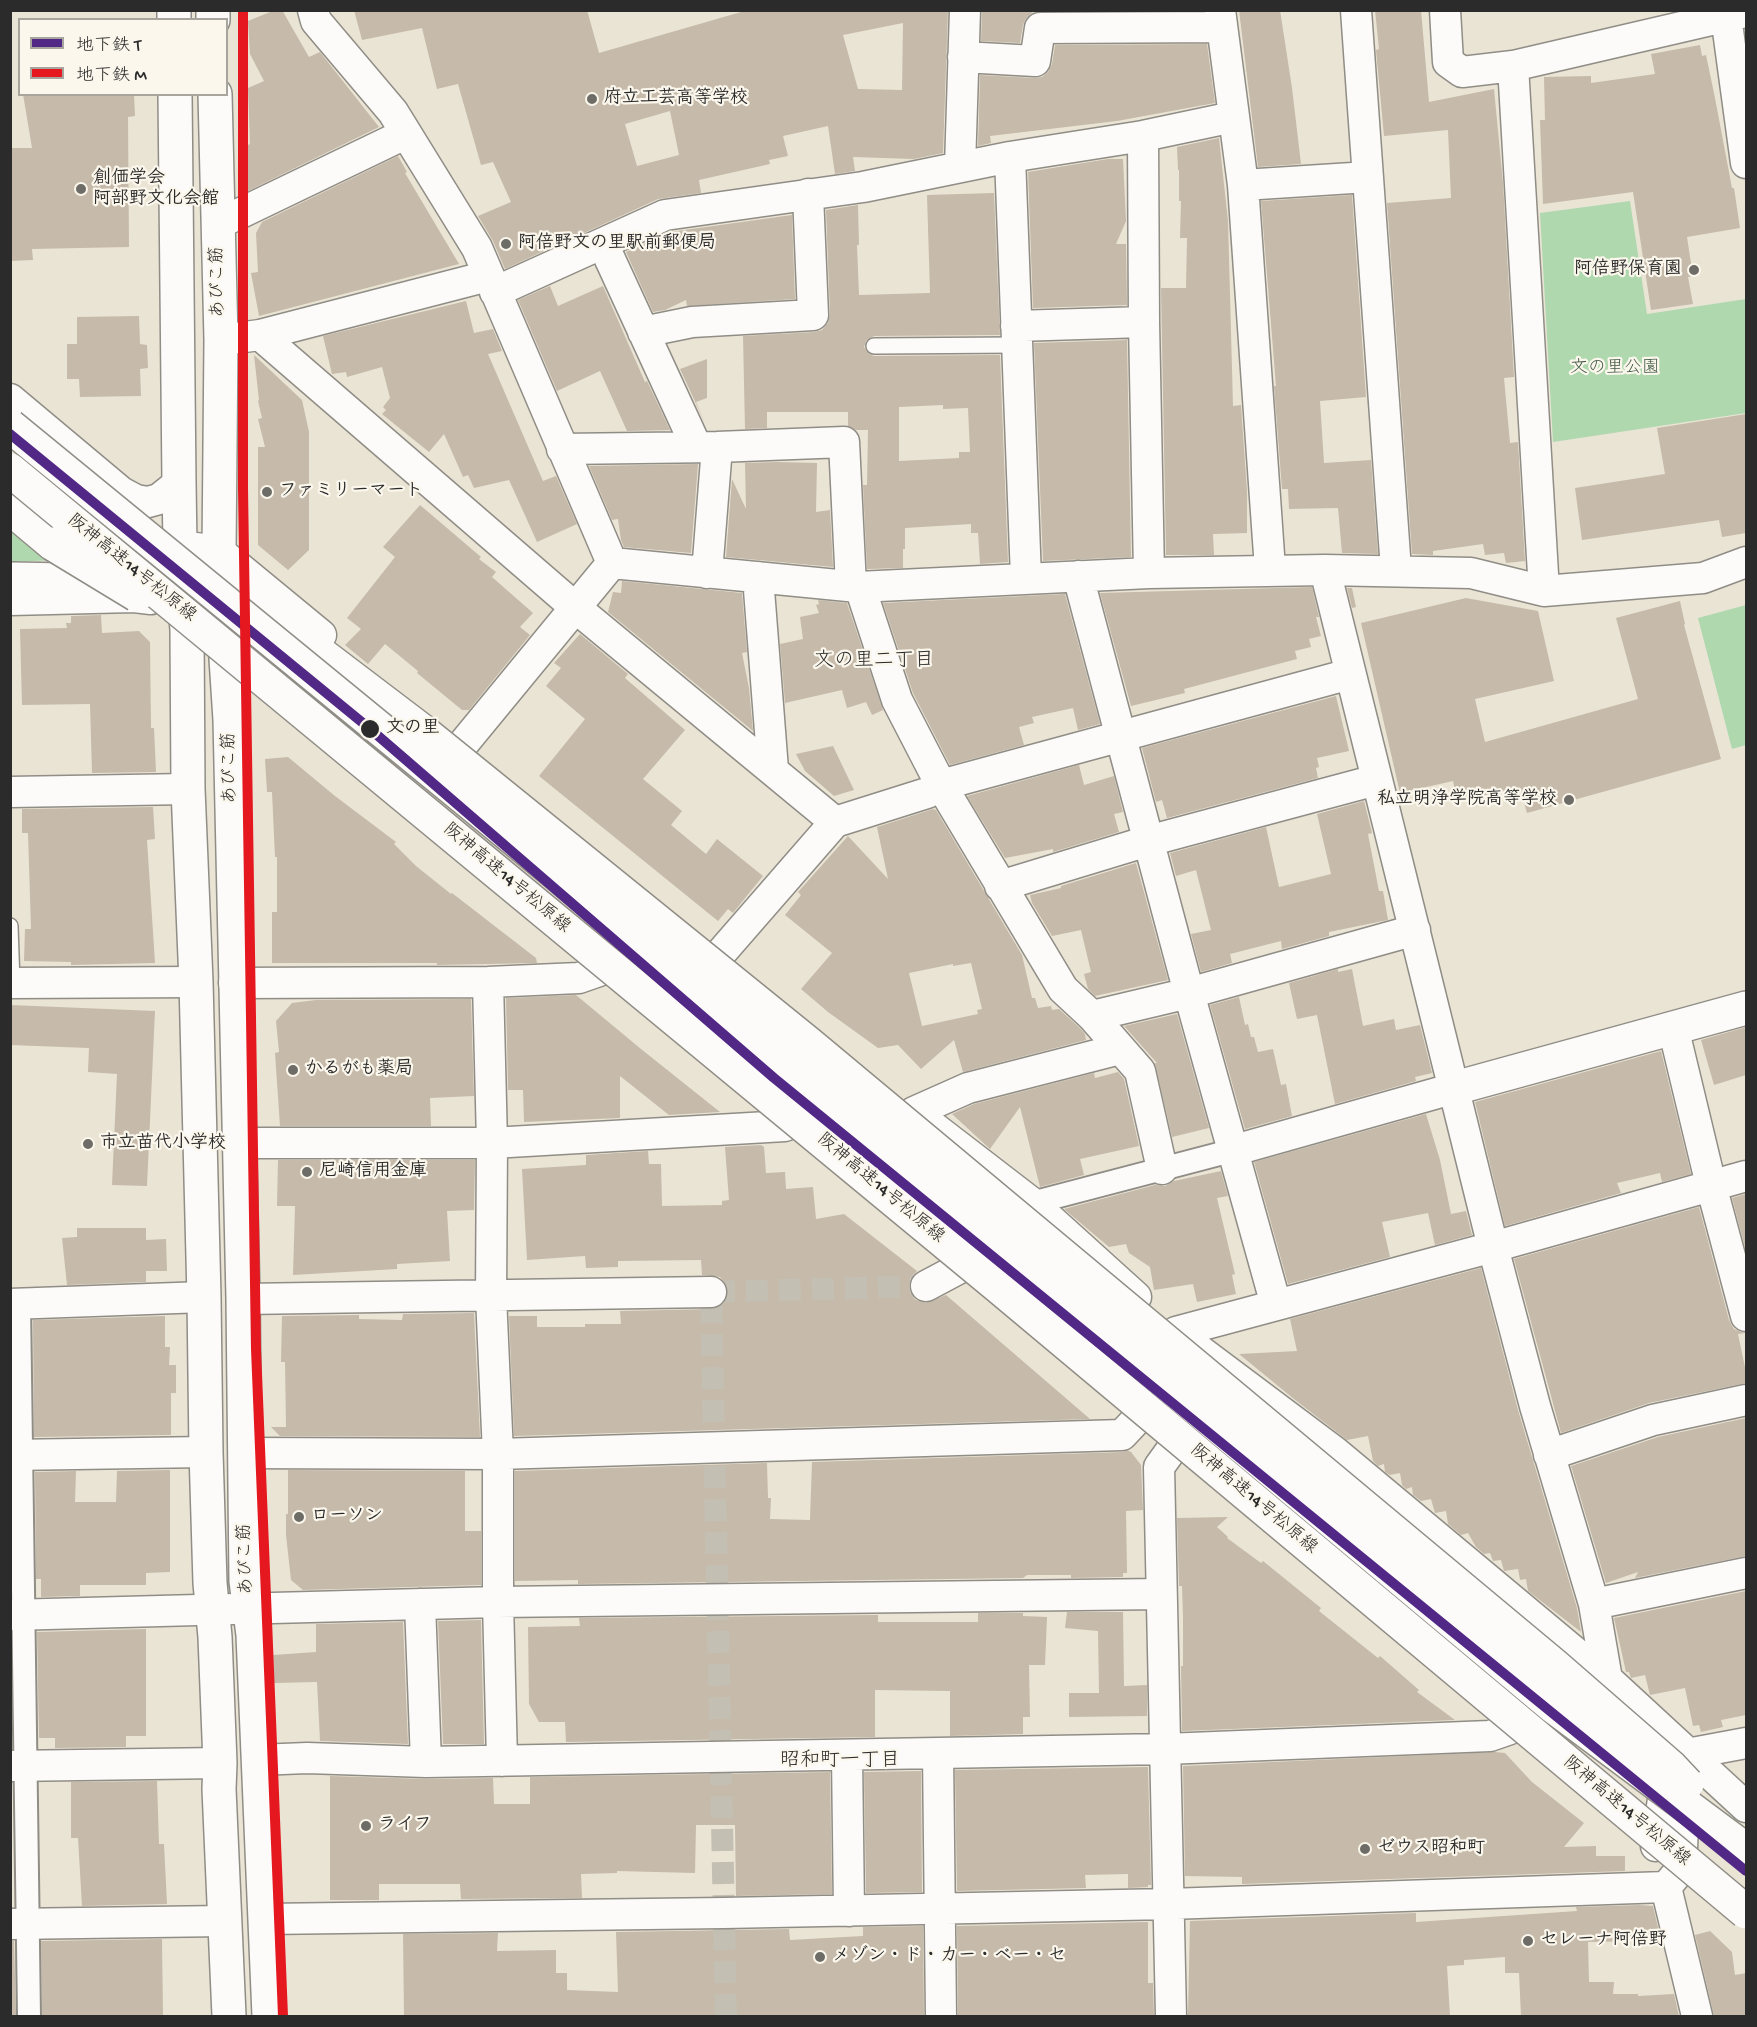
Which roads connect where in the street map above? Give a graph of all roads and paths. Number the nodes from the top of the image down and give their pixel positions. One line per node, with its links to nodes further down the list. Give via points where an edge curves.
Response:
1 (313, 10): 13 (street, via 316,21 393,112)
2 (966, 10): 8 (street)
3 (1356, 10): 18 (street)
4 (1445, 10): 9 (street, via 1448,62 1462,72)
5 (1736, 14): 7 (street); 16 (street)
6 (1221, 19): 8 (street, via 1040,28 1035,61); 12 (street)
7 (1664, 20): 9 (street)
8 (963, 57): 17 (street)
9 (1514, 66): 52 (street)
10 (175, 96): 35 (main road, あびこ筋)
11 (215, 96): 21 (main road, あびこ筋)
12 (1233, 117): 14 (street); 19 (street)
13 (405, 134): 21 (street); 23 (street, via 477,248)
14 (1143, 135): 15 (street); 24 (street)
15 (1010, 157): 17 (street); 27 (street)
16 (1746, 163)
17 (960, 167): 20 (street)
18 (1368, 177): 19 (street); 43 (street)
19 (1243, 185): 41 (street)
20 (808, 194): 22 (street, via 665,215); 25 (street, via 813,315 692,322)
21 (218, 224): 28 (main road, あびこ筋)
22 (603, 244): 23 (street); 25 (street)
23 (491, 284): 26 (street); 33 (street)
24 (1144, 322): 27 (street); 45 (street)
25 (643, 332): 32 (street)
26 (260, 335): 28 (street); 54 (street)
27 (1017, 335): 29 (lane); 48 (street)
28 (221, 340): 40 (main road, あびこ筋)
29 (874, 346)
30 (10, 399): 35 (street, via 121,492 136,500 159,499)
31 (10, 426): 133 (main road, 阪神高速14号松原線, bridge, via 556,873 1554,1707)
32 (707, 447): 33 (street); 44 (street); 51 (street, via 844,442)
33 (561, 449): 39 (street)
34 (10, 470): 56 (main road, 阪神高速14号松原線, bridge)
35 (179, 483): 37 (main road, あびこ筋)
36 (10, 508): 56 (main road, bridge, via 53,543)
37 (180, 546): 40 (street); 50 (main road, あびこ筋)
38 (1746, 562): 52 (street, via 1703,578)
39 (612, 563): 44 (street); 54 (street)
40 (220, 565): 56 (main road, あびこ筋); 59 (street); 131 (main road, bridge, via 808,1043 1537,1651 1671,1767)
41 (1270, 570): 42 (street); 45 (street)
42 (1325, 570): 43 (street); 57 (street)
43 (1396, 570): 52 (street, via 1472,573)
44 (707, 573): 47 (street)
45 (1149, 573): 46 (street)
46 (1078, 576): 48 (street); 58 (street)
47 (758, 577): 51 (street); 60 (street)
48 (1026, 578): 51 (street)
49 (10, 579): 50 (main road)
50 (183, 582): 55 (main road, あびこ筋)
51 (856, 587): 62 (street, via 897,700)
52 (1544, 591)
53 (10, 600): 55 (street, via 156,600)
54 (577, 609): 59 (street); 60 (street)
55 (187, 630): 56 (street); 63 (main road, あびこ筋)
56 (236, 664): 71 (street, via 254,691 292,717); 75 (main road, あびこ筋); 138 (main road, 阪神高速14号松原線, bridge, via 999,1287)
57 (1350, 674): 58 (street); 61 (street)
58 (1120, 737): 62 (street); 66 (street)
59 (459, 750): 70 (street)
60 (773, 770): 65 (street)
61 (1376, 780): 66 (street); 69 (street)
62 (940, 785): 65 (street, via 927,793); 67 (street)
63 (188, 789): 64 (street); 72 (main road, あびこ筋)
64 (10, 792)
65 (835, 822): 70 (street)
66 (1148, 841): 67 (street); 76 (street)
67 (1000, 886): 78 (street, via 1063,989)
68 (10, 926): 74 (lane)
69 (1415, 930): 76 (street); 81 (street)
70 (721, 953): 82 (street)
71 (599, 971): 73 (street, via 579,978); 83 (street)
72 (196, 982): 74 (street); 96 (main road, あびこ筋)
73 (488, 982): 75 (street); 85 (street)
74 (11, 983)
75 (234, 983): 84 (main road, あびこ筋)
76 (1189, 993): 78 (street); 86 (street)
77 (1746, 1008): 79 (main road)
78 (1092, 1016): 80 (street)
79 (1673, 1027): 81 (main road); 89 (street)
80 (1120, 1049): 82 (street, via 968,1088); 87 (street, via 1140,1071)
81 (1455, 1088): 86 (street); 91 (street)
82 (914, 1112): 90 (street)
83 (785, 1126): 85 (street); 92 (street)
84 (240, 1143): 85 (street); 97 (main road, あびこ筋)
85 (492, 1143): 95 (street)
86 (1238, 1149): 87 (street); 99 (street)
87 (1162, 1169): 90 (street)
88 (1746, 1176): 89 (street)
89 (1711, 1185): 91 (street); 100 (street)
90 (1032, 1203): 92 (street); 101 (street)
91 (1493, 1247): 99 (street); 109 (street)
92 (958, 1269): 93 (street); 103 (street)
93 (926, 1286)
94 (711, 1292): 95 (street)
95 (491, 1296): 97 (street); 107 (street)
96 (204, 1297): 98 (street); 105 (main road, あびこ筋)
97 (243, 1299): 106 (main road, あびこ筋)
98 (15, 1304): 108 (street)
99 (1276, 1305): 101 (street)
100 (1746, 1316)
101 (1176, 1332): 118 (street, via 1335,1452)
102 (1746, 1400): 109 (street, via 1653,1420)
103 (1138, 1419): 104 (street); 107 (street, via 1122,1435)
104 (1172, 1449): 111 (street, via 1159,1467); 119 (street)
105 (206, 1452): 108 (street); 116 (main road, あびこ筋)
106 (245, 1452): 107 (street); 115 (main road, あびこ筋, via 246,1581)
107 (498, 1454): 112 (street)
108 (16, 1455): 117 (street)
109 (1549, 1455): 114 (street)
110 (1746, 1573): 114 (street)
111 (1161, 1594): 112 (street); 122 (street)
112 (498, 1602): 113 (street); 126 (street)
113 (420, 1604): 115 (street); 127 (street)
114 (1594, 1604): 118 (street)
115 (250, 1608): 116 (street); 125 (main road, あびこ筋)
116 (213, 1609): 117 (street); 128 (main road, あびこ筋)
117 (17, 1615): 129 (street)
118 (1607, 1679): 121 (street)
119 (1510, 1729): 122 (street, via 1490,1736); 132 (street)
120 (1746, 1743): 121 (street)
121 (1679, 1747): 130 (street); 132 (street); 134 (street)
122 (1165, 1749): 123 (street); 135 (street)
123 (938, 1753): 124 (street); 136 (street)
124 (847, 1755): 126 (street); 137 (street)
125 (258, 1761): 127 (street, via 307,1758); 139 (main road, あびこ筋)
126 (502, 1761): 127 (street)
127 (426, 1762)
128 (220, 1763): 129 (street); 140 (main road, あびこ筋)
129 (19, 1766): 141 (street)
130 (1746, 1807)
131 (1746, 1845)
132 (1656, 1846): 134 (street)
133 (1746, 1850)
134 (1674, 1878): 135 (street); 142 (street); 148 (street)
135 (1169, 1904): 136 (street); 147 (street)
136 (939, 1909): 137 (street); 146 (street)
137 (849, 1911): 139 (street)
138 (1746, 1912)
139 (266, 1919): 145 (main road, あびこ筋)
140 (224, 1921): 141 (street); 144 (main road, あびこ筋)
141 (20, 1924): 143 (street)
142 (1746, 1929)
143 (29, 2016)
144 (229, 2016)
145 (269, 2016)
146 (941, 2016)
147 (1171, 2016)
148 (1697, 2016)

